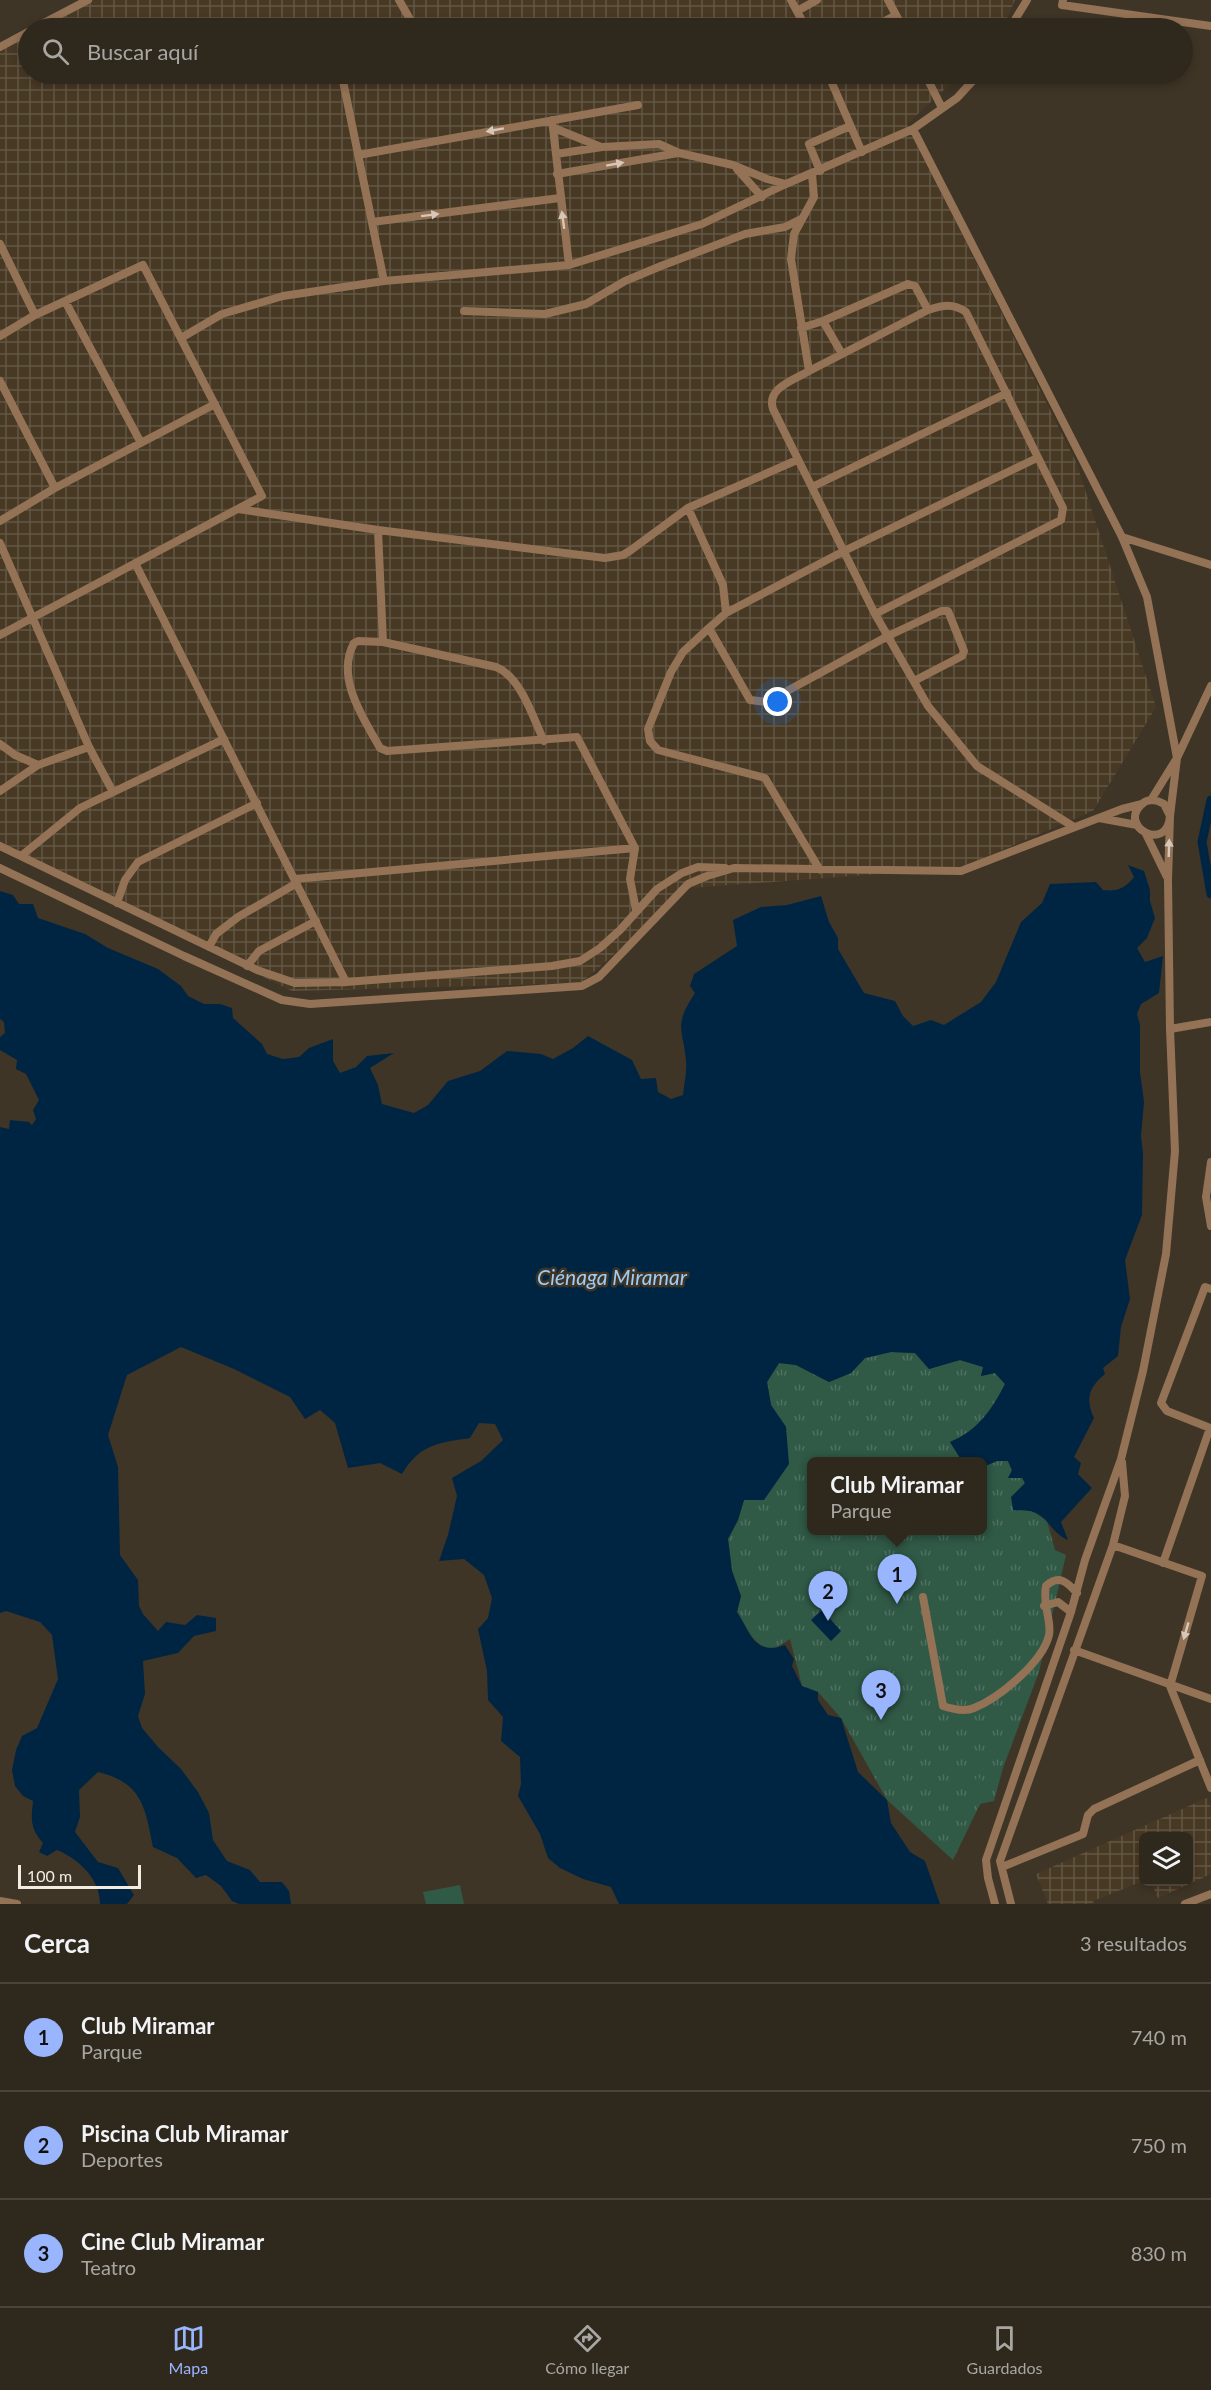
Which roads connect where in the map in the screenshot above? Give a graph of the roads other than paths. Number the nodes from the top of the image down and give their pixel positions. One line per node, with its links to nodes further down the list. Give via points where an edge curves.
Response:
1 (88, 0): 10 (street)
2 (399, 0): 11 (street)
3 (791, 0): 8 (street)
4 (817, 0): 8 (street)
5 (888, 0): 9 (street)
6 (1027, 0): 15 (street)
7 (1063, 0): 16 (street, via 1062,4)
8 (797, 11): 12 (street)
9 (896, 15): 13 (street); 14 (street)
10 (53, 18)
11 (409, 18)
12 (801, 18)
13 (890, 18)
14 (898, 18)
15 (1016, 18)
16 (1157, 18)
17 (1193, 23): 18 (street)
18 (1211, 26)
19 (18, 37): 20 (street)
20 (0, 47)
21 (344, 84): 34 (street)
22 (832, 84): 28 (street)
23 (930, 84): 26 (street)
24 (970, 84): 26 (street)
25 (638, 105): 27 (street)
26 (942, 108): 29 (street)
27 (553, 124): 30 (street); 33 (street); 34 (street, one-way to 34)
28 (850, 126): 31 (street); 36 (street, via 809,144)
29 (914, 129): 31 (street); 68 (street)
30 (602, 147): 32 (street, via 659,144); 33 (street)
31 (862, 152): 36 (street)
32 (679, 153): 35 (street); 37 (street, one-way to 32)
33 (556, 154): 37 (street)
34 (358, 155): 42 (street)
35 (733, 165): 38 (street); 39 (street)
36 (816, 172): 38 (street); 41 (street, via 814,196)
37 (557, 174): 40 (street)
38 (786, 184): 39 (street)
39 (762, 196): 44 (street, via 702,224)
40 (560, 198): 42 (street, one-way to 40); 44 (street, one-way to 40)
41 (802, 218): 48 (street, via 785,227 744,234 661,266 586,304 545,314); 51 (street, via 794,234 791,259)
42 (372, 222): 45 (street)
43 (0, 244): 49 (street)
44 (569, 265): 45 (street)
45 (384, 281): 53 (street, via 283,296 222,314)
46 (65, 301): 49 (street); 53 (street, via 143,265); 59 (street)
47 (928, 310): 50 (street, via 915,286 908,284); 54 (street); 57 (street, via 945,305 966,312)
48 (464, 311)
49 (35, 315): 52 (street)
50 (823, 321): 51 (street); 54 (street)
51 (801, 328): 55 (street)
52 (0, 336)
53 (181, 338): 58 (street)
54 (843, 354): 55 (street)
55 (809, 371): 61 (street, via 776,390 771,403)
56 (0, 381): 63 (street)
57 (1007, 393): 60 (street); 62 (street)
58 (215, 404): 59 (street); 65 (street, via 262,496)
59 (141, 443): 63 (street)
60 (1037, 458): 70 (street); 74 (street, via 1064,508 1060,520)
61 (797, 460): 62 (street); 64 (street)
62 (812, 487): 70 (street)
63 (55, 488): 66 (street)
64 (688, 507): 67 (street, via 623,555 605,558); 73 (street, via 723,585)
65 (238, 509): 67 (street); 71 (street)
66 (0, 521)
67 (378, 530): 79 (street)
68 (1122, 537): 72 (street); 86 (street, via 1147,597)
69 (0, 543): 75 (street)
70 (844, 551): 73 (street); 74 (street)
71 (135, 563): 75 (street); 82 (street)
72 (1211, 565)
73 (726, 613): 76 (street)
74 (875, 614): 78 (street)
75 (33, 617): 77 (street); 85 (street)
76 (709, 628): 78 (street, via 750,700 757,702 767,702); 103 (street, via 683,652 671,672 648,729 650,741 658,750 765,778)
77 (0, 635)
78 (888, 636): 80 (street); 80 (street, via 948,611 964,651 962,656)
79 (383, 642): 83 (street, via 507,671); 83 (street, via 358,641 349,664 356,704 383,751)
80 (914, 681): 96 (street, via 928,706 977,766)
81 (1211, 686): 86 (street)
82 (224, 739): 89 (street); 91 (street)
83 (544, 741): 99 (street, via 577,737)
84 (0, 744): 87 (street)
85 (89, 747): 87 (street); 89 (street)
86 (1177, 758): 90 (street); 93 (street)
87 (38, 765): 88 (street)
88 (0, 791)
89 (113, 792): 100 (street, via 80,808)
90 (1151, 800): 92 (street); 93 (street, via 1164,804)
91 (256, 803): 105 (street); 106 (street, via 138,862 125,880)
92 (1142, 804): 94 (street); 95 (street, via 1137,810)
93 (1170, 816): 97 (street, via 1163,832); 104 (street, one-way to 93)
94 (1098, 818): 95 (street); 96 (street)
95 (1137, 825): 97 (street)
96 (1074, 827): 103 (street, via 962,872)
97 (1146, 834): 104 (street)
98 (0, 846): 100 (street)
99 (635, 848): 105 (street); 107 (street, via 630,879)
100 (21, 856): 106 (street)
101 (0, 868): 102 (street, via 282,1000 310,1004 582,986 599,977 688,884)
102 (734, 868): 103 (street); 107 (street, via 698,867 682,873 657,889)
103 (820, 870)
104 (1168, 880): 113 (street)
105 (296, 881): 108 (street); 109 (street, via 223,928)
106 (117, 903): 109 (street)
107 (636, 910): 111 (street, via 620,930 580,961)
108 (316, 921): 110 (street, via 259,951); 111 (street)
109 (209, 947): 110 (street)
110 (247, 966): 111 (street, via 295,983)
111 (346, 982)
112 (1211, 1022): 113 (street)
113 (1170, 1029): 118 (street, via 1175,1151 1166,1254)
114 (1211, 1162): 115 (street, via 1206,1197)
115 (1211, 1226)
116 (1211, 1289): 117 (street, via 1204,1287 1161,1403 1167,1411)
117 (1210, 1429): 120 (street)
118 (1121, 1459): 119 (street, via 1125,1496); 121 (street)
119 (1113, 1545): 120 (street); 125 (street)
120 (1163, 1563): 126 (street, one-way to 126, via 1202,1576)
121 (1077, 1593): 123 (street, via 1067,1582 1053,1580 1046,1586); 124 (street)
122 (923, 1596): 123 (street, via 943,1706 951,1709 973,1708 1003,1690 1032,1664 1049,1638)
123 (1044, 1606): 124 (street, via 1058,1602)
124 (1071, 1612): 134 (street, via 986,1860)
125 (1074, 1650): 126 (street); 130 (street, via 1000,1861)
126 (1170, 1686): 127 (street); 128 (street)
127 (1211, 1699)
128 (1200, 1760): 129 (street); 130 (street, via 1094,1809 1088,1815 1083,1834)
129 (1211, 1786)
130 (1002, 1868): 135 (street)
131 (1211, 1894): 136 (street)
132 (0, 1901): 133 (street)
133 (17, 1904)
134 (995, 1904)
135 (1011, 1904)
136 (1185, 1904)

